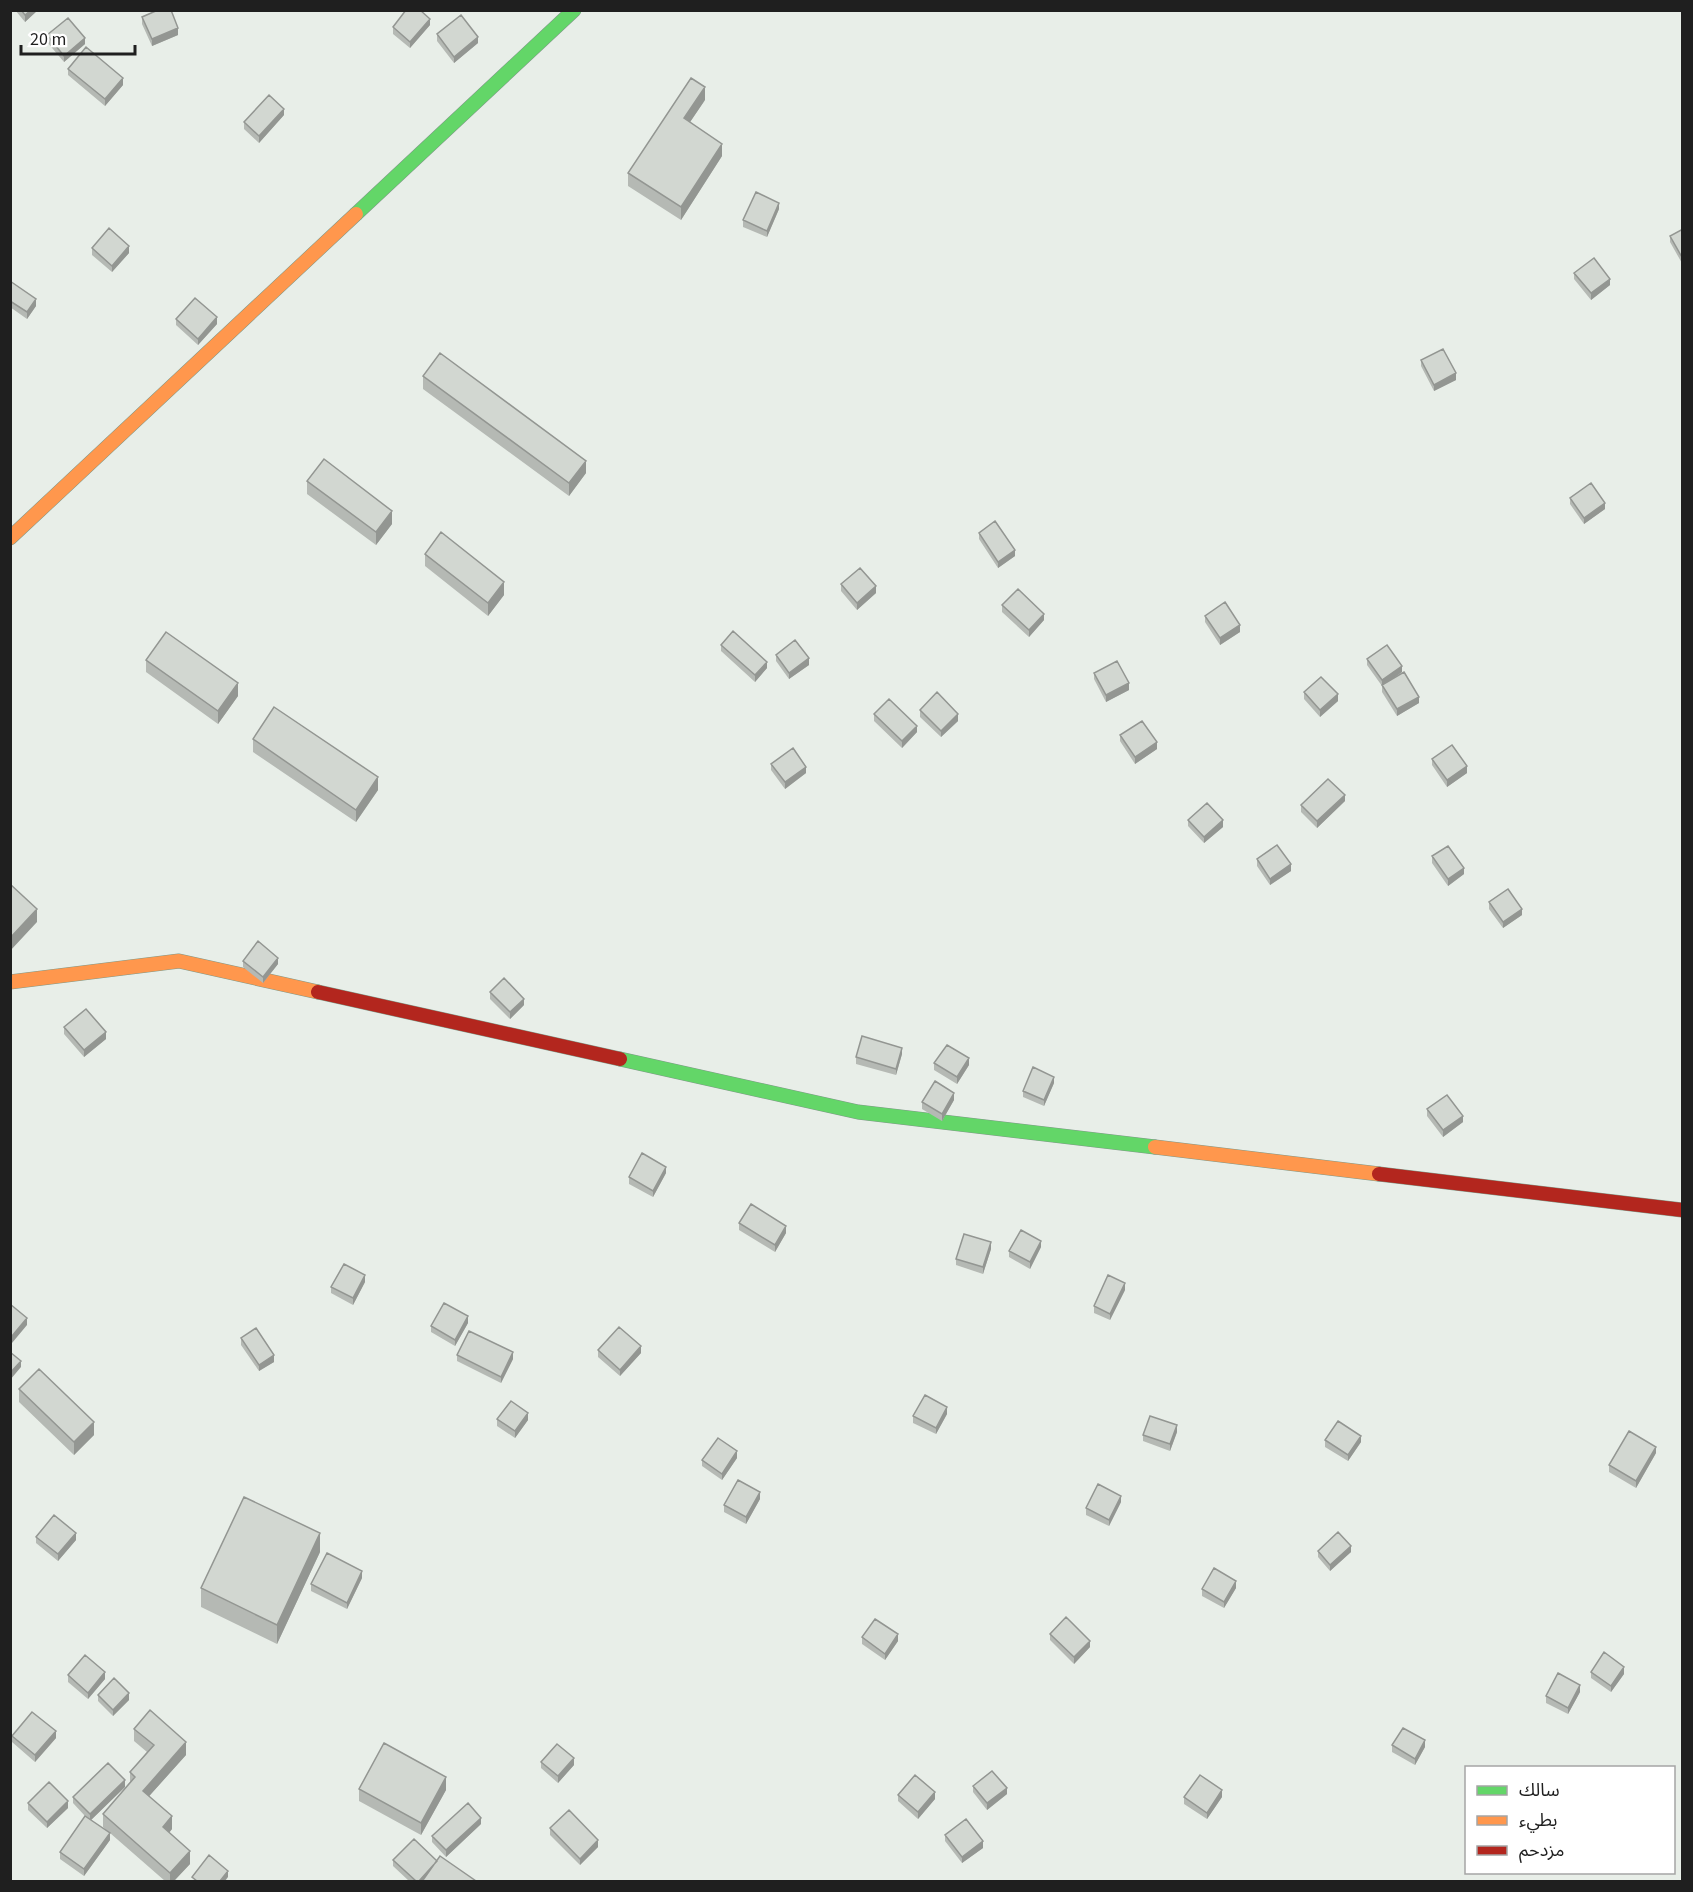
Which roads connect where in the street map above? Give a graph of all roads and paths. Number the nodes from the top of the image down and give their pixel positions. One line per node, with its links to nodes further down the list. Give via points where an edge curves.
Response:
1 (574, 10): 2 (street)
2 (10, 538)
3 (10, 982): 4 (street, via 179,962 858,1112)
4 (1683, 1210)

